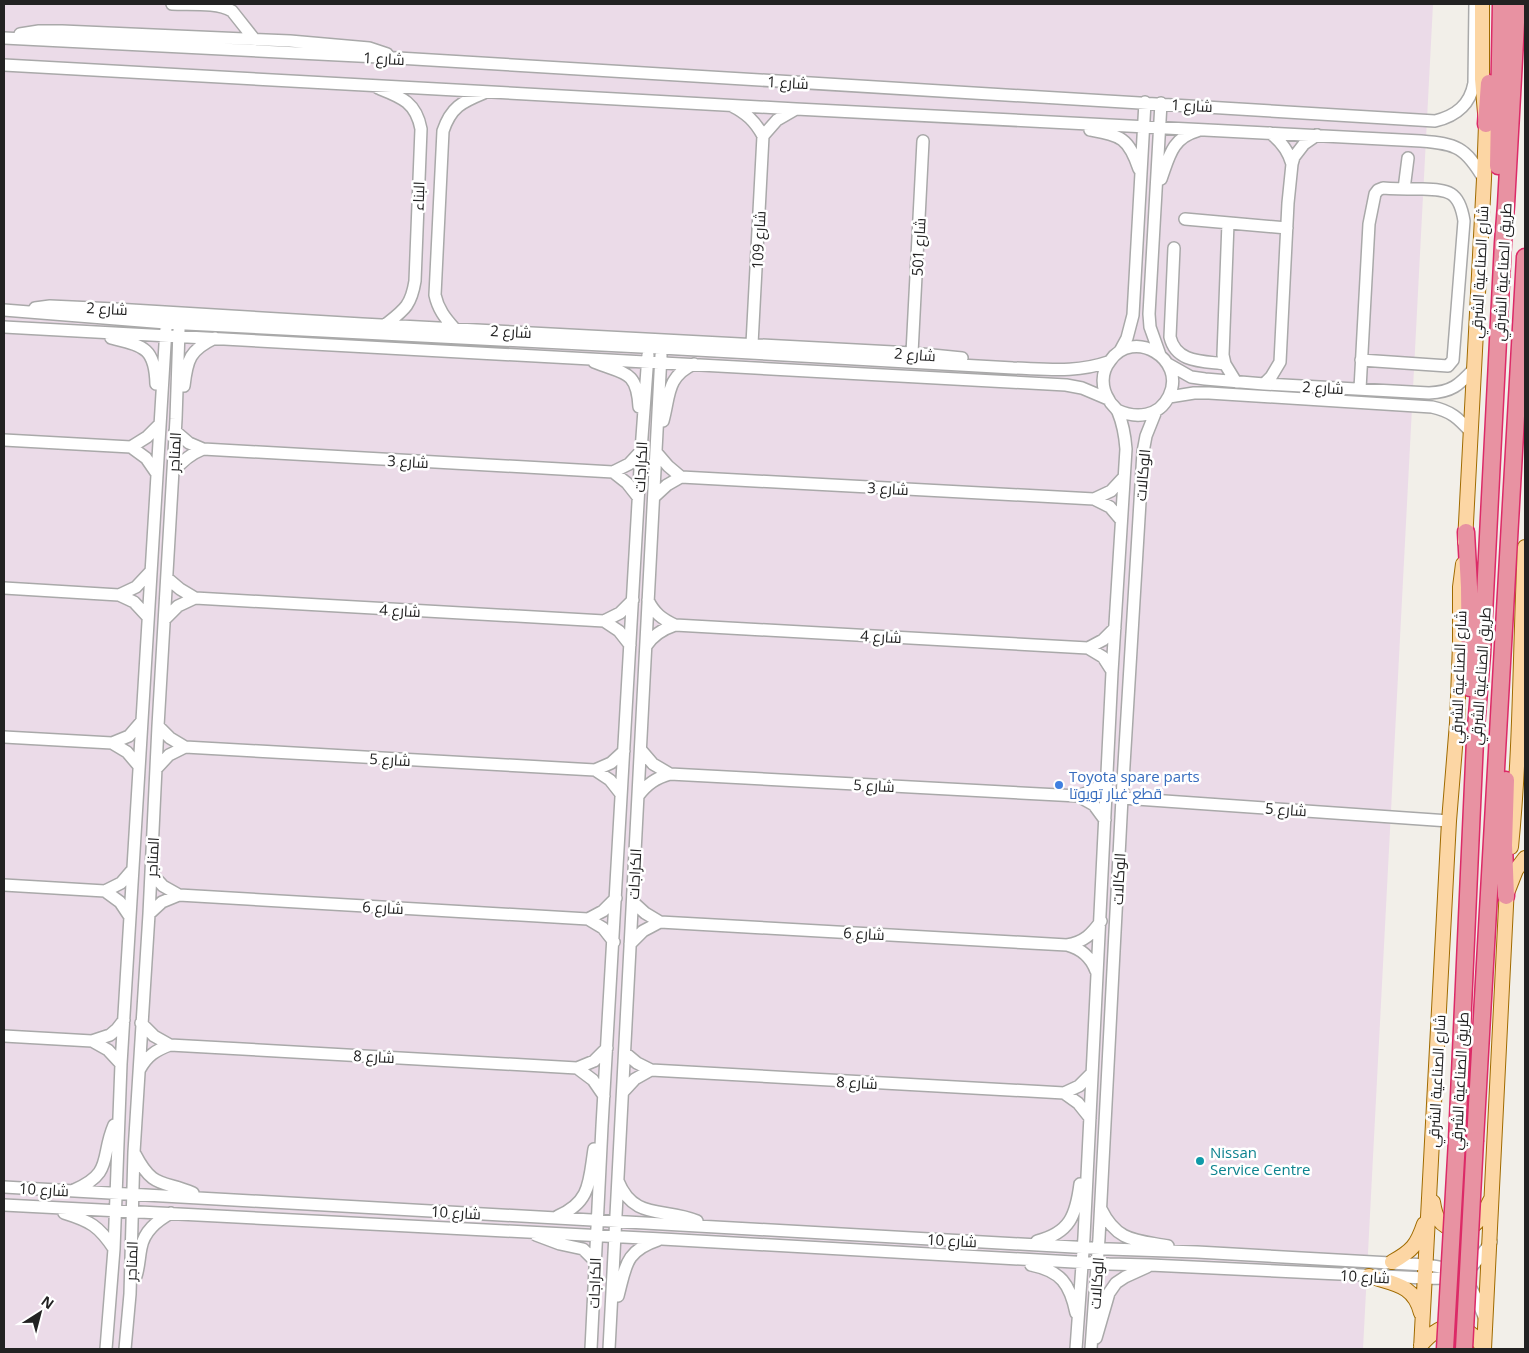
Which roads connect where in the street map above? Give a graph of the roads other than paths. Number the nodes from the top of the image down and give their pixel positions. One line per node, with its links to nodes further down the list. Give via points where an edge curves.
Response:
1 (172, 4): 8 (street, via 227,8)
2 (1475, 4): 14 (street, شارع 1, via 1472,91 1458,111 1444,119 1426,121)
3 (1482, 4): 18 (main road, شارع الصناعية الشرقي)
4 (1493, 4): 18 (highway)
5 (1501, 4): 37 (highway, via 1498,206)
6 (1517, 4): 37 (highway, طريق الصناعية الشرقي)
7 (4, 37): 8 (street, via 62,31); 9 (street, شارع 1)
8 (255, 40): 9 (street, via 370,48)
9 (398, 58): 13 (street, شارع 1)
10 (4, 64): 11 (street, شارع 1)
11 (369, 84): 12 (street, شارع 1); 45 (street, البناء, via 406,101 419,118 421,129 413,296 401,313)
12 (488, 91): 15 (street, شارع 1); 47 (street, البناء, via 453,110 443,131 435,295 445,319)
13 (1145, 102): 14 (street, شارع 1); 19 (street)
14 (1161, 103): 20 (street)
15 (730, 105): 16 (street, شارع 1); 24 (street, via 750,117)
16 (796, 109): 17 (street, شارع 1); 24 (street, via 777,120)
17 (1052, 122): 19 (street, شارع 1); 30 (street, via 1122,139 1131,150)
18 (1486, 124): 31 (main road, شارع الصناعية الشرقي)
19 (1143, 127): 20 (street, شارع 1); 30 (street)
20 (1160, 128): 21 (street, شارع 1); 33 (street)
21 (1205, 129): 22 (street, شارع 1); 33 (street, via 1185,135 1178,141)
22 (1270, 133): 23 (street, شارع 1); 29 (street, via 1288,152)
23 (1317, 135): 25 (street, شارع 1); 29 (street, via 1302,146)
24 (763, 136): 52 (street, شارع 109)
25 (1396, 139): 27 (street, شارع 1); 28 (street)
26 (923, 141): 56 (street, شارع 501)
27 (1421, 141): 28 (street); 31 (street, شارع 1, via 1462,150)
28 (1408, 158): 32 (street)
29 (1292, 164): 36 (street)
30 (1141, 174): 55 (street, via 1133,315)
31 (1484, 179): 66 (main road, شارع الصناعية الشرقي)
32 (1404, 189): 59 (street, via 1381,188 1374,194 1369,224); 59 (street, via 1444,190 1453,195 1462,210 1464,221 1453,360 1448,366)
33 (1157, 193): 40 (street)
34 (1185, 219): 35 (street)
35 (1228, 223): 36 (street); 64 (street)
36 (1287, 228): 68 (street, via 1280,362)
37 (1503, 243): 117 (highway, طريق الصناعية الشرقي)
38 (1174, 248): 41 (street)
39 (1525, 257): 112 (highway, طريق الصناعية الشرقي)
40 (1150, 287): 41 (street); 58 (street, via 1150,327)
41 (1171, 289): 64 (street, via 1171,344 1188,359)
42 (6, 310): 43 (street, شارع 2); 45 (street, شارع 2, via 50,306)
43 (166, 323): 44 (street, شارع 2); 49 (street, المناجر)
44 (179, 324): 50 (street, المناجر); 53 (street, شارع 2)
45 (385, 325): 47 (street, شارع 2)
46 (4, 327): 48 (street, شارع 2)
47 (454, 328): 52 (street, شارع 2)
48 (90, 331): 49 (street, شارع 2); 72 (street, شارع 2, via 135,344 147,351 154,363)
49 (166, 336): 50 (street, شارع 2); 72 (street, المناجر)
50 (179, 336): 51 (street, شارع 2); 75 (street, المناجر)
51 (215, 338): 57 (street, شارع 2); 75 (street, المناجر, via 198,348 188,360)
52 (752, 344): 56 (street, شارع 2)
53 (648, 348): 54 (street, شارع 2); 60 (street, الكراجات)
54 (662, 348): 62 (street, الكراجات); 65 (street, شارع 2)
55 (1120, 351): 58 (street, via 1141,347 1151,349); 61 (street)
56 (912, 353): 65 (street, شارع 2, via 983,361)
57 (583, 358): 60 (street, شارع 2); 77 (street, شارع 2, via 622,371 634,381)
58 (1164, 359): 67 (street, شارع 2, via 1190,377); 70 (street, via 1173,380)
59 (1361, 360): 69 (street)
60 (648, 362): 62 (street, شارع 2); 77 (street, الكراجات)
61 (1108, 362): 65 (street, شارع 2, via 1069,370); 71 (street, via 1103,381)
62 (661, 363): 63 (street, شارع 2); 80 (street, الكراجات)
63 (694, 364): 71 (street, شارع 2, via 1066,386 1082,388); 80 (street, الكراجات, via 673,381)
64 (1225, 364): 67 (street)
65 (1013, 368)
66 (1474, 369): 69 (street, شارع 2, via 1458,385 1441,392); 79 (main road, شارع الصناعية الشرقي)
67 (1236, 382): 68 (street, شارع 2)
68 (1264, 384): 69 (street, شارع 2)
69 (1360, 389)
70 (1169, 397): 74 (street); 79 (street, شارع 2, via 1209,393 1432,407 1456,416)
71 (1108, 399): 73 (street)
72 (160, 409): 76 (street, المناجر)
73 (1117, 410): 74 (street, via 1136,416); 90 (street, الوكالات, via 1126,449)
74 (1156, 411): 131 (street, الوكالات, via 1143,452)
75 (176, 419): 78 (street, المناجر)
76 (160, 424): 82 (street); 88 (street, المناجر)
77 (643, 427): 84 (street, الكراجات)
78 (175, 431): 83 (street, شارع 3, via 189,443); 86 (street, المناجر)
79 (1471, 432): 95 (main road, شارع الصناعية الشرقي)
80 (657, 439): 85 (street, الكراجات)
81 (4, 440): 82 (street)
82 (131, 447): 88 (street, via 146,458)
83 (204, 449): 86 (street, via 180,462); 87 (street, شارع 3)
84 (641, 451): 87 (street, via 629,464); 91 (street, الكراجات)
85 (656, 452): 89 (street); 92 (street, الكراجات)
86 (173, 472): 98 (street, المناجر)
87 (613, 472): 91 (street)
88 (157, 474): 97 (street, المناجر)
89 (681, 477): 92 (street); 93 (street, شارع 3)
90 (1124, 477): 93 (street, via 1111,491); 94 (street, الوكالات)
91 (638, 497): 102 (street, الكراجات)
92 (654, 497): 103 (street, الكراجات)
93 (1094, 499): 94 (street, via 1110,507)
94 (1121, 520): 108 (street, الوكالات)
95 (1466, 532): 117 (highway, via 1470,688); 134 (main road, شارع الصناعية الشرقي, via 1460,587 1457,723)
96 (1525, 547): 130 (main road)
97 (151, 571): 100 (street, via 136,587); 104 (street, المناجر)
98 (167, 578): 101 (street); 105 (street, المناجر)
99 (4, 588): 100 (street)
100 (119, 595): 104 (street, via 134,602)
101 (195, 598): 105 (street, via 178,606); 106 (street, شارع 4)
102 (633, 600): 106 (street, via 620,613); 109 (street, الكراجات)
103 (648, 600): 107 (street, via 659,615); 110 (street, الكراجات)
104 (148, 616): 114 (street, المناجر)
105 (165, 619): 115 (street, المناجر)
106 (604, 621): 109 (street, via 619,631)
107 (675, 625): 110 (street, via 658,633); 111 (street, شارع 4)
108 (1115, 628): 111 (street); 113 (street, الوكالات)
109 (630, 645): 121 (street, الكراجات)
110 (646, 646): 120 (street, الكراجات)
111 (1088, 648): 113 (street, via 1103,657)
112 (1502, 653): 141 (highway, via 1507,723); 225 (highway, طريق الصناعية الشرقي, bridge)
113 (1112, 672): 126 (street, الوكالات)
114 (142, 722): 118 (street, via 129,736); 122 (street, المناجر)
115 (158, 726): 119 (street); 123 (street, المناجر)
116 (4, 738): 118 (street)
117 (1476, 740): 224 (highway, طريق الصناعية الشرقي, bridge)
118 (112, 743): 122 (street, via 127,752)
119 (185, 747): 123 (street, via 169,755); 124 (street, شارع 5)
120 (640, 750): 125 (street, via 653,764); 128 (street, الكراجات)
121 (624, 751): 124 (street, via 611,763); 127 (street, الكراجات)
122 (138, 765): 136 (street, المناجر)
123 (156, 768): 137 (street, المناجر)
124 (595, 770): 127 (street, via 610,780)
125 (670, 774): 128 (street, شارع 5, via 652,782); 129 (street, شارع 5)
126 (1107, 778): 129 (street, via 1094,790); 133 (street, الوكالات)
127 (621, 794): 142 (street, الكراجات)
128 (638, 796): 143 (street, الكراجات)
129 (1078, 796): 133 (street, via 1094,806)
130 (1516, 797): 132 (main road); 141 (main road)
131 (1122, 798): 134 (street, شارع 5); 182 (street, الوكالات)
132 (1525, 813)
133 (1105, 820): 147 (street, الوكالات)
134 (1449, 821): 173 (main road, شارع الصناعية الشرقي)
135 (1525, 858): 141 (main road, via 1516,870)
136 (133, 868): 139 (street, via 122,883); 145 (street, المناجر)
137 (151, 873): 140 (street, via 163,886); 144 (street, المناجر)
138 (4, 885): 139 (street)
139 (105, 891): 145 (street, via 120,902)
140 (179, 895): 144 (street, via 162,902); 146 (street, شارع 6)
141 (1506, 896): 178 (main road)
142 (616, 898): 146 (street, via 603,911); 149 (street, الكراجات)
143 (633, 902): 148 (street); 150 (street, الكراجات)
144 (149, 914): 154 (street, المناجر)
145 (130, 917): 153 (street, المناجر)
146 (588, 919): 149 (street, via 603,928)
147 (1101, 921): 151 (street, شارع 6, via 1090,935); 152 (street, الوكالات)
148 (660, 922): 150 (street, via 643,931); 151 (street, شارع 6)
149 (614, 942): 158 (street, الكراجات)
150 (630, 944): 159 (street, الكراجات)
151 (1068, 945): 152 (street, شارع 6, via 1089,958)
152 (1097, 974): 164 (street, الوكالات)
153 (124, 1020): 156 (street, via 110,1035); 160 (street, المناجر)
154 (141, 1023): 157 (street); 162 (street, المناجر)
155 (4, 1036): 156 (street)
156 (92, 1041): 160 (street, via 108,1050)
157 (170, 1045): 161 (street, شارع 8); 162 (street, via 152,1053)
158 (607, 1048): 161 (street, via 594,1061); 167 (street, الكراجات)
159 (625, 1052): 163 (street, شارع 8); 165 (street, الكراجات)
160 (120, 1064): 168 (street, المناجر)
161 (577, 1068): 167 (street, via 593,1080)
162 (140, 1069): 172 (street, المناجر)
163 (651, 1070): 165 (street, via 635,1079); 166 (street, شارع 8)
164 (1092, 1073): 166 (street, via 1079,1086); 169 (street, الوكالات)
165 (623, 1092): 174 (street, الكراجات)
166 (1064, 1094): 169 (street, via 1078,1103)
167 (604, 1096): 170 (street, الكراجات)
168 (118, 1115): 176 (street, المناجر, via 105,1164 87,1185); 177 (street, المناجر)
169 (1090, 1118): 171 (street, الوكالات)
170 (602, 1126): 188 (street, الكراجات, via 585,1194 577,1206); 189 (street, الكراجات)
171 (1088, 1143): 197 (street, الوكالات, via 1076,1208 1068,1224 1048,1238); 198 (street, الوكالات)
172 (134, 1152): 179 (street, المناجر); 180 (street, شارع 10, via 154,1179)
173 (1430, 1178): 178 (main road, via 1438,1219 1444,1226 1457,1230 1467,1229 1479,1220); 187 (main road, شارع الصناعية الشرقي)
174 (618, 1181): 190 (street, الكراجات); 191 (street, شارع 10, via 622,1192 636,1206 680,1215)
175 (4, 1187): 176 (street, شارع 10)
176 (73, 1191): 177 (street, شارع 10)
177 (116, 1193): 179 (street, شارع 10); 184 (street, المناجر)
178 (1493, 1193): 196 (main road)
179 (133, 1194): 180 (street, شارع 10); 185 (street, المناجر)
180 (204, 1198): 188 (street, شارع 10)
181 (4, 1206): 183 (street, شارع 10)
182 (1100, 1207): 199 (street, الوكالات); 201 (street, شارع 10, via 1109,1224 1121,1235)
183 (46, 1208): 184 (street, شارع 10); 200 (street, شارع 10, via 89,1222)
184 (115, 1212): 185 (street, شارع 10); 200 (street, المناجر)
185 (133, 1212): 186 (street, شارع 10); 211 (street, المناجر)
186 (171, 1213): 192 (street, شارع 10); 211 (street, المناجر, via 155,1224 144,1238)
187 (1429, 1214): 205 (main road, via 1416,1245); 208 (main road, شارع الصناعية الشرقي)
188 (556, 1217): 189 (street, شارع 10)
189 (597, 1220): 190 (street, شارع 10); 193 (street, الكراجات)
190 (616, 1221): 191 (street, شارع 10); 194 (street, الكراجات)
191 (708, 1226): 197 (street, شارع 10)
192 (528, 1232): 193 (street, شارع 10); 203 (street, شارع 10, via 583,1250)
193 (596, 1236): 194 (street, شارع 10); 203 (street, الكراجات)
194 (616, 1237): 195 (street, شارع 10); 212 (street, الكراجات)
195 (662, 1239): 202 (street, شارع 10); 212 (street, الكراجات, via 640,1248 629,1259)
196 (1491, 1242): 209 (street); 213 (main road)
197 (1022, 1244): 198 (street, شارع 10)
198 (1084, 1247): 199 (street, شارع 10); 204 (street, الوكالات)
199 (1098, 1248): 201 (street, شارع 10); 206 (street, الوكالات)
200 (114, 1249): 218 (street, المناجر)
201 (1197, 1252): 205 (street, شارع 10)
202 (1000, 1258): 204 (street, شارع 10); 215 (street, شارع 10, via 1054,1272 1073,1298)
203 (595, 1261): 220 (street, الكراجات)
204 (1082, 1262): 206 (street, شارع 10); 215 (street, الوكالات)
205 (1392, 1262): 208 (street, شارع 10)
206 (1097, 1263): 207 (street, شارع 10); 223 (street, الوكالات)
207 (1150, 1265): 210 (street, شارع 10); 223 (street, الوكالات, via 1116,1283 1109,1293)
208 (1426, 1272): 209 (street, شارع 10, via 1452,1278); 210 (street, شارع 10); 214 (main road, شارع الصناعية الشرقي)
209 (1460, 1275): 213 (street, via 1472,1290)
210 (1369, 1276): 214 (main road, via 1412,1292)
211 (130, 1294): 216 (street, المناجر)
212 (612, 1309): 221 (street, الكراجات)
213 (1486, 1320): 226 (main road)
214 (1423, 1323): 217 (main road, شارع الصناعية الشرقي)
215 (1078, 1326): 222 (street, الوكالات)
216 (125, 1345): 219 (street)
217 (1421, 1347): 226 (main road, via 1433,1333 1452,1326 1471,1333)
218 (105, 1348)
219 (134, 1349)
220 (591, 1349)
221 (609, 1349)
222 (1076, 1349)
223 (1091, 1349)
224 (1446, 1349)
225 (1464, 1349)
226 (1484, 1349)

